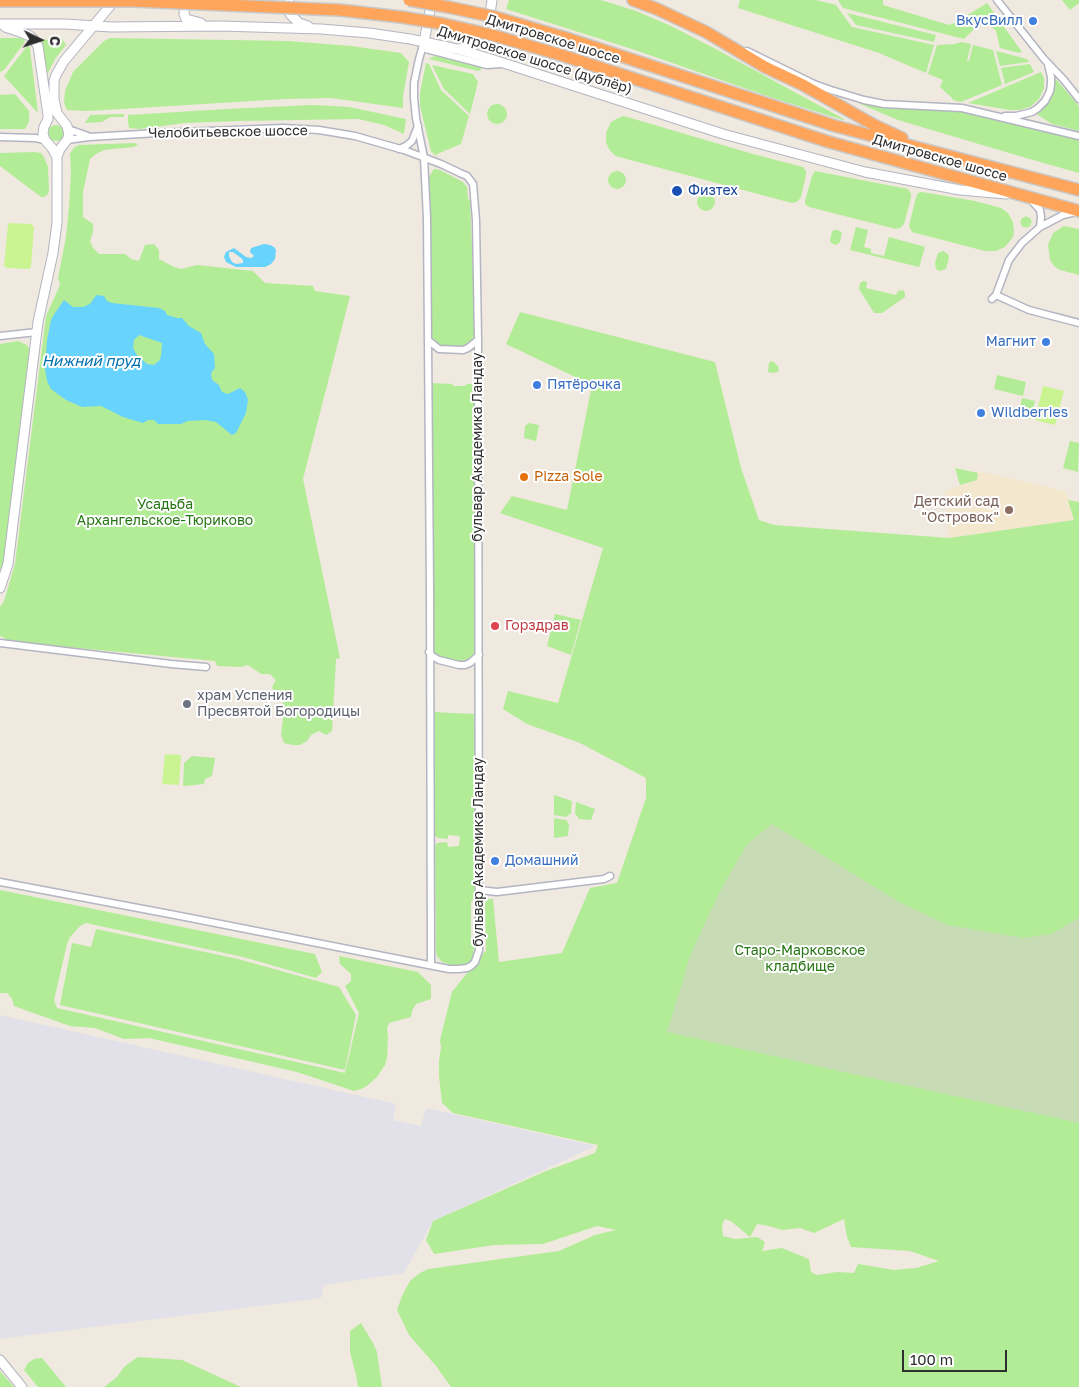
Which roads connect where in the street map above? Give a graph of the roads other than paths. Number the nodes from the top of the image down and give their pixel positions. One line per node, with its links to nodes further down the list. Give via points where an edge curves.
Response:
1 (101, 0): 11 (main road)
2 (115, 0): 11 (main road)
3 (185, 0): 14 (main road, via 186,19)
4 (289, 0): 15 (main road, via 288,11 295,20)
5 (408, 0): 31 (highway, Дмитровское шоссе, bridge, via 495,17 835,126)
6 (432, 0): 17 (main road)
7 (492, 0): 18 (main road, via 484,36 473,46)
8 (633, 0): 16 (highway)
9 (997, 0): 20 (street)
10 (0, 2): 35 (highway, Дмитровское шоссе, bridge, via 133,1 339,10 444,24 492,35 830,142)
11 (100, 17): 13 (main road)
12 (0, 25): 13 (main road, Дмитровское шоссе (дублёр)); 25 (main road, via 30,36 38,46 48,115)
13 (93, 26): 14 (main road, Дмитровское шоссе (дублёр)); 24 (main road, via 56,75 53,90 57,113)
14 (220, 26): 15 (main road, Дмитровское шоссе (дублёр))
15 (321, 30): 17 (main road, Дмитровское шоссе (дублёр), via 369,33)
16 (706, 32): 22 (street, via 830,90 884,104 953,107); 31 (highway, via 874,125)
17 (423, 45): 18 (main road, Дмитровское шоссе (дублёр)); 19 (street, via 487,64); 23 (street, via 414,83)
18 (456, 49): 19 (main road, Дмитровское шоссе (дублёр))
19 (505, 63): 35 (main road, Дмитровское шоссе (дублёр), via 724,134 856,170 960,190)
20 (1047, 63): 21 (street); 22 (street, via 1051,84 1041,105 1020,115)
21 (1079, 99)
22 (992, 115): 26 (street)
23 (418, 125): 30 (street, via 414,138); 33 (street)
24 (67, 126): 25 (main road, Челобитьевское шоссе, via 61,121 51,121); 28 (street, Челобитьевское шоссе); 29 (main road, via 69,135)
25 (46, 135): 27 (street, via 35,138); 29 (main road, Челобитьевское шоссе, via 57,146); 32 (main road)
26 (1079, 136)
27 (0, 137)
28 (89, 137): 29 (street, Челобитьевское шоссе); 30 (street, Челобитьевское шоссе, via 300,128 355,136)
29 (65, 142): 32 (main road)
30 (399, 149): 33 (street, Челобитьевское шоссе)
31 (943, 155): 34 (highway, Дмитровское шоссе)
32 (57, 157): 39 (main road, via 58,223)
33 (424, 158): 41 (street); 42 (street, бульвар Академика Ландау, via 460,172 473,184)
34 (1079, 190)
35 (1025, 197): 36 (highway, Дмитровское шоссе); 37 (street, via 1040,210)
36 (1079, 211): 37 (street)
37 (1040, 227): 38 (street, via 1016,249 994,297)
38 (1079, 323)
39 (37, 332): 40 (street); 43 (main road, via 8,564)
40 (0, 336)
41 (428, 340): 42 (street, via 439,349 463,350); 45 (street)
42 (478, 340): 46 (street, бульвар Академика Ландау)
43 (0, 588)
44 (0, 643): 47 (street)
45 (429, 652): 46 (street, via 439,660 458,665 470,663); 51 (street)
46 (479, 655): 50 (street, бульвар Академика Ландау)
47 (206, 667)
48 (610, 876): 50 (street, via 604,880 497,892)
49 (0, 882): 51 (street, бульвар Академика Ландау)
50 (479, 890): 51 (street, бульвар Академика Ландау, via 480,950 475,962 468,968 459,969)
51 (431, 965)
52 (2, 1363): 53 (main road)
53 (22, 1387)

